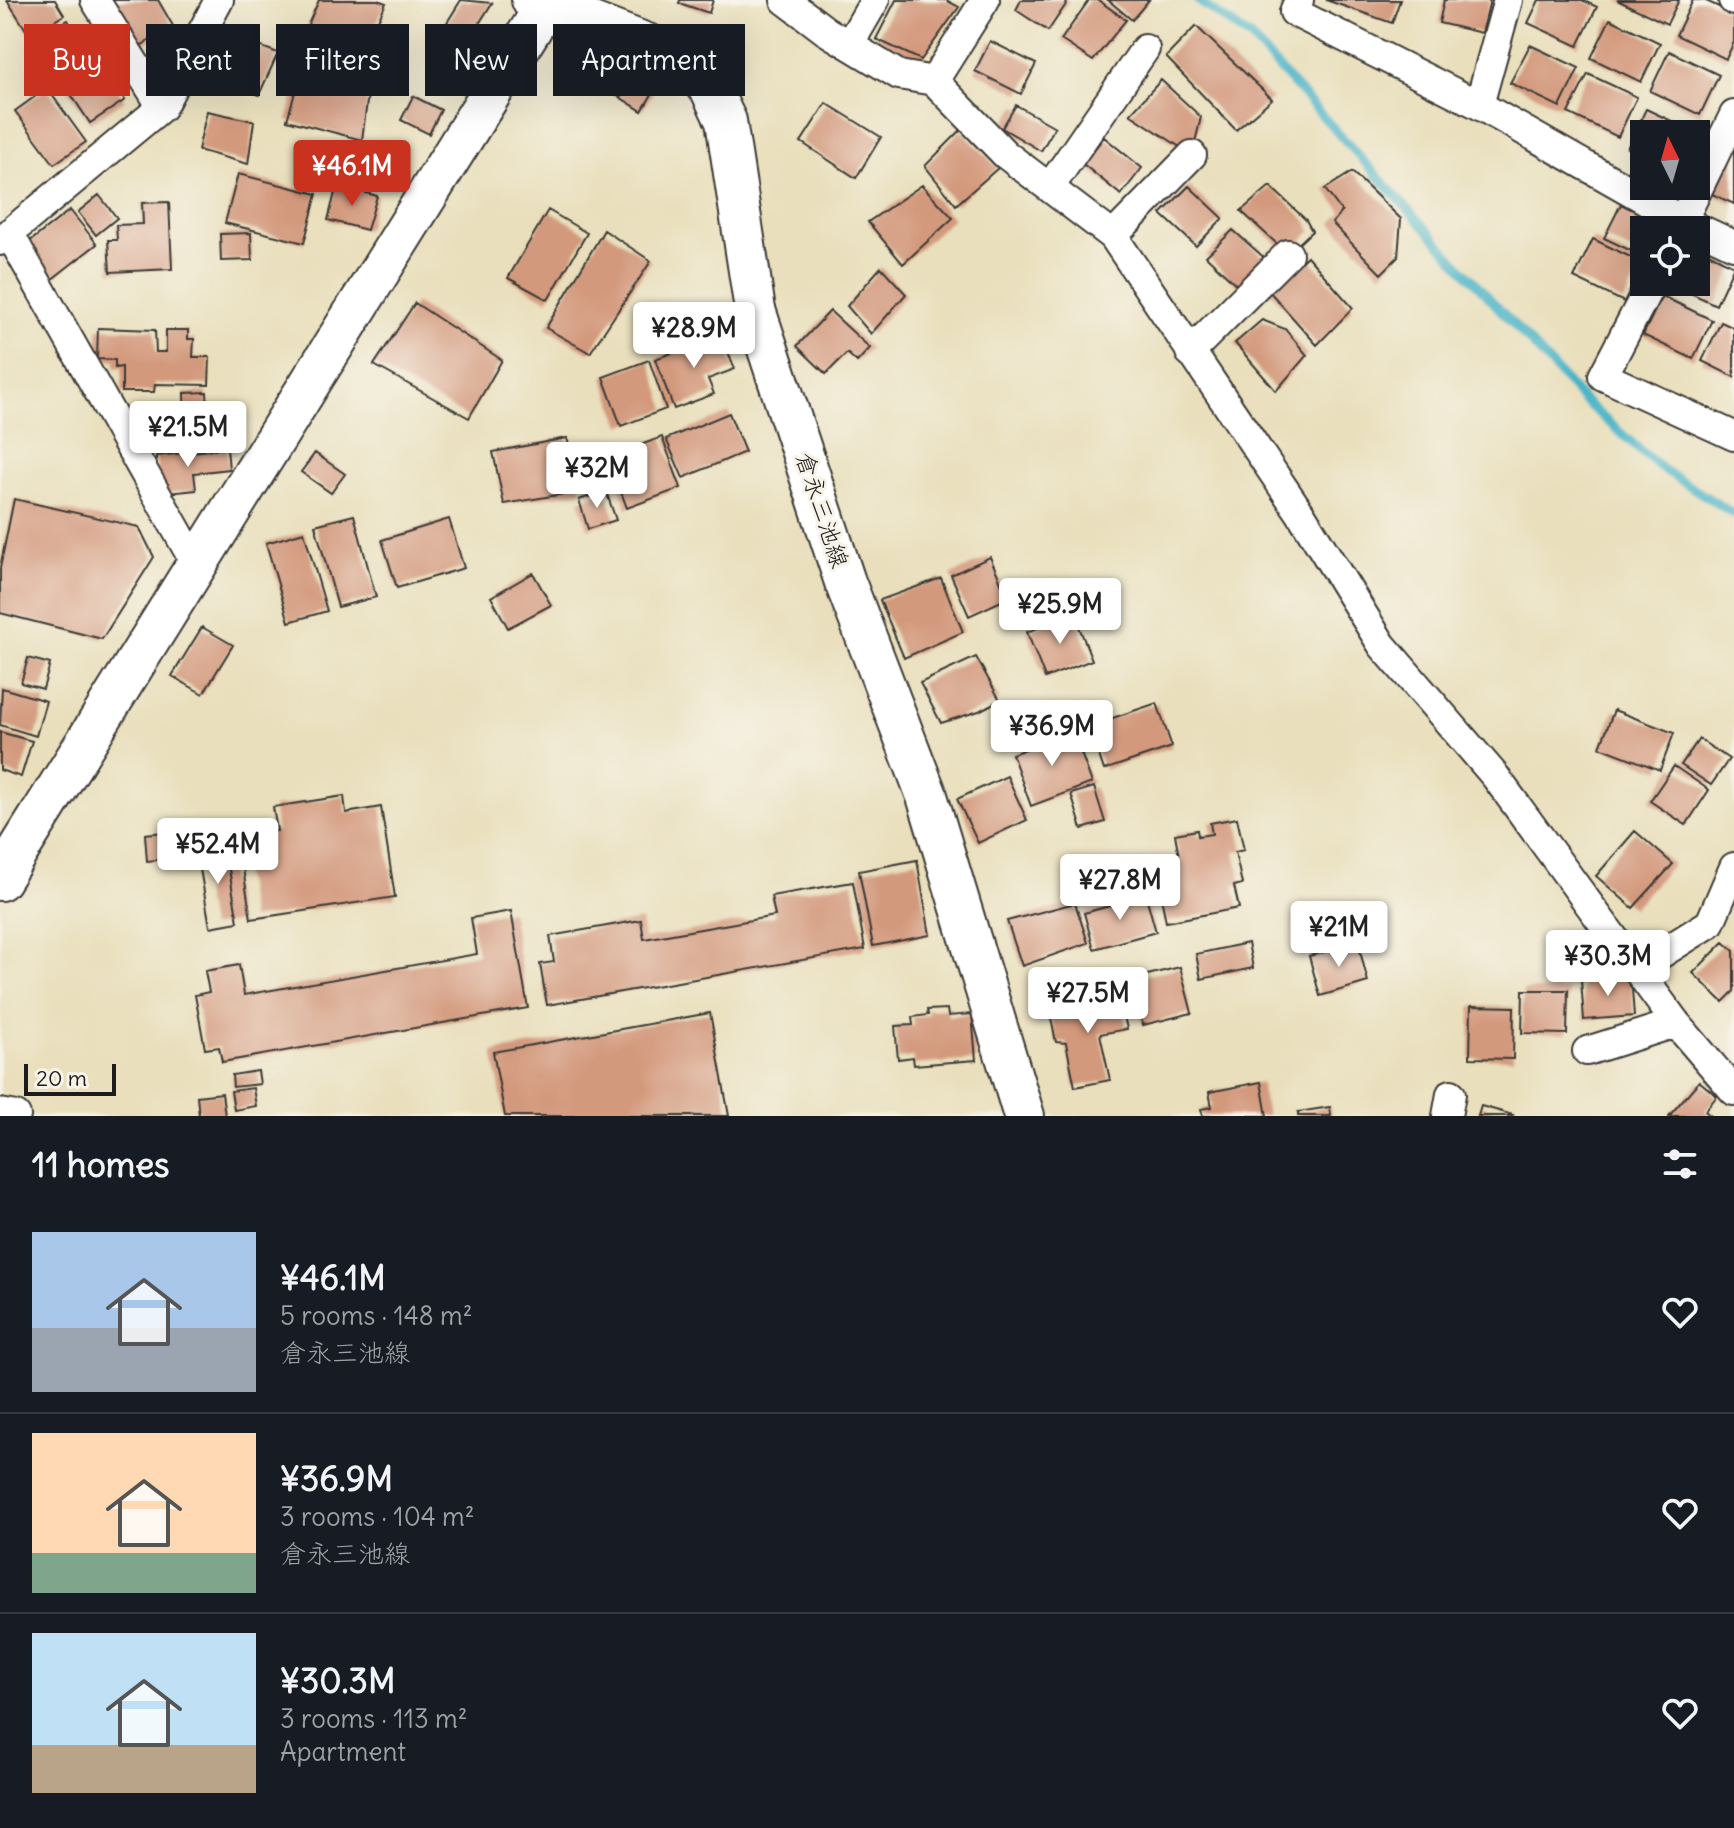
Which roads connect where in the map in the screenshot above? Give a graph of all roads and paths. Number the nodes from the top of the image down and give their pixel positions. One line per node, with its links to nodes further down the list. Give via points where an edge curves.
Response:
1 (95, 0): 13 (street)
2 (219, 0): 13 (street)
3 (785, 0): 9 (street)
4 (875, 0): 9 (street)
5 (985, 0): 11 (street)
6 (1299, 0): 12 (street, via 1294,12)
7 (1508, 0): 12 (street)
8 (542, 2): 27 (main road); 36 (main road, 倉永三池線, via 660,49 709,86 726,121 755,310 845,582 927,796)
9 (849, 45): 11 (street, via 899,75)
10 (1145, 49): 16 (street)
11 (934, 81): 16 (street, via 1005,154)
12 (1479, 105): 17 (street)
13 (162, 107): 20 (street)
14 (1734, 115): 18 (street)
15 (1192, 155): 19 (street)
16 (1050, 187): 19 (street)
17 (1663, 216)
18 (1685, 216)
19 (1113, 236): 25 (street)
20 (4, 237): 27 (street)
21 (1710, 237): 22 (street)
22 (1734, 245)
23 (1288, 254): 25 (street)
24 (1645, 296): 26 (street, via 1603,376)
25 (1190, 352): 30 (street, via 1301,514 1382,645 1495,776)
26 (1734, 436)
27 (197, 566): 29 (main road)
28 (1734, 867): 30 (street, via 1710,923)
29 (0, 880)
30 (1637, 969): 31 (street)
31 (1676, 1023): 32 (street); 33 (street)
32 (1587, 1051)
33 (1734, 1091)
34 (0, 1113): 35 (street)
35 (16, 1116)
36 (1024, 1116)

